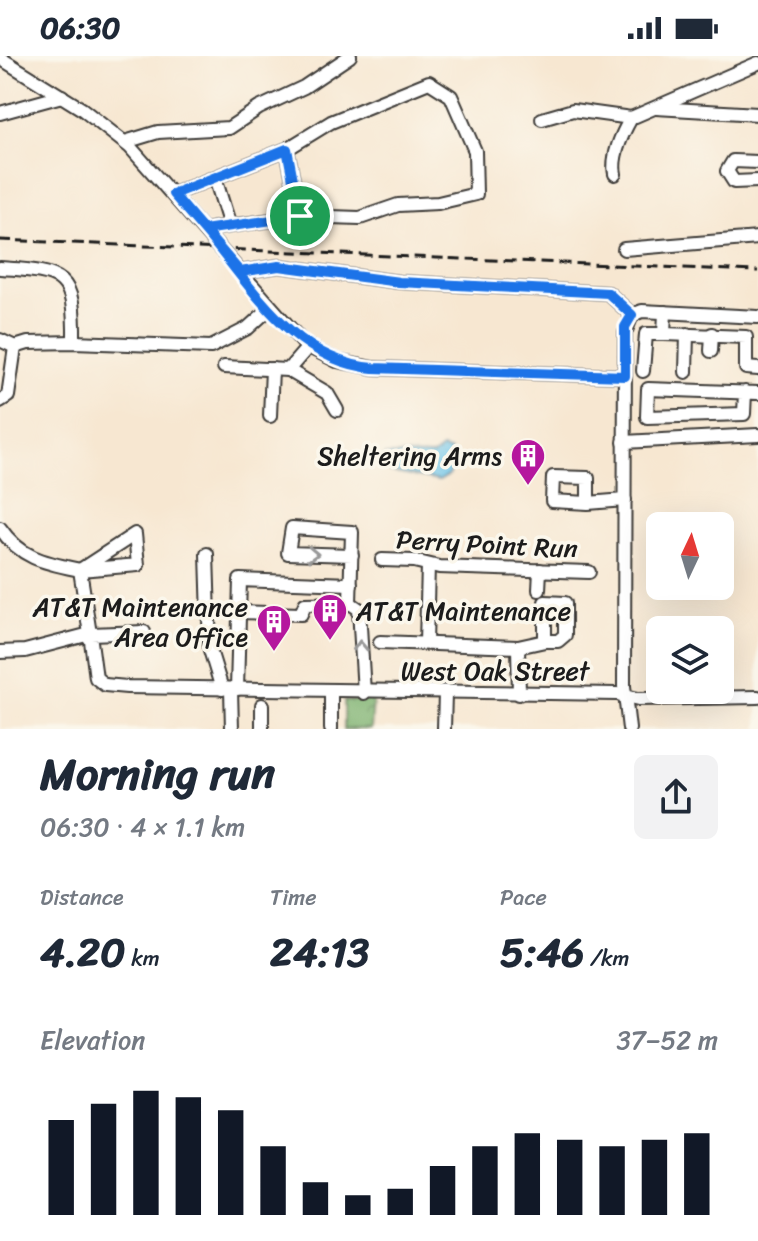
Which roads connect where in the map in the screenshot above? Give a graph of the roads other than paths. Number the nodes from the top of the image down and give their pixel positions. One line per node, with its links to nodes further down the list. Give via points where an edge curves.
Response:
1 (350, 56): 10 (street, via 229,128 158,132)
2 (0, 58): 4 (street)
3 (758, 63): 5 (street)
4 (62, 96): 6 (street); 10 (street)
5 (652, 108): 7 (street); 8 (street)
6 (0, 113)
7 (758, 114)
8 (631, 118): 9 (street, via 573,110); 13 (street, via 621,134)
9 (542, 119)
10 (125, 142): 16 (street)
11 (287, 149): 14 (street); 17 (street); 17 (street, via 331,122 429,82 451,96 475,151 476,194 398,205 360,218)
12 (758, 162): 15 (street, via 733,161 727,171 734,182)
13 (615, 174)
14 (215, 178): 16 (street); 18 (street)
15 (758, 181)
16 (173, 194): 19 (street)
17 (300, 216): 18 (street)
18 (230, 226): 19 (street)
19 (204, 230): 23 (street)
20 (758, 238): 21 (street)
21 (624, 249)
22 (0, 268): 33 (street, via 58,276 73,298)
23 (240, 272): 24 (street); 27 (street, via 279,266 399,282 608,293)
24 (270, 308): 33 (street, via 248,328 211,347); 35 (street)
25 (665, 312): 26 (street); 27 (street); 30 (street)
26 (700, 314): 28 (street); 31 (street)
27 (632, 315): 43 (street, via 625,327)
28 (723, 315): 29 (street); 31 (street)
29 (758, 317)
30 (664, 334): 31 (street); 41 (street, via 646,334)
31 (705, 334): 36 (street); 39 (street, via 746,337 746,368); 42 (street)
32 (0, 340): 34 (street)
33 (74, 342): 34 (street)
34 (15, 347): 45 (street, via 8,396)
35 (308, 347): 40 (street); 43 (street, via 358,367)
36 (711, 351)
37 (224, 367): 38 (street)
38 (272, 369): 40 (street); 47 (street)
39 (758, 369)
40 (288, 370): 46 (street, via 327,393)
41 (643, 371)
42 (686, 372)
43 (625, 376): 49 (street)
44 (752, 393): 44 (street, via 744,414 647,417 648,389)
45 (0, 401)
46 (337, 410)
47 (270, 416)
48 (758, 435): 49 (street)
49 (624, 442): 50 (street)
50 (625, 500): 51 (street); 76 (street)
51 (588, 503)
52 (0, 528): 57 (street, via 14,548 36,561)
53 (207, 554): 71 (street, via 210,650)
54 (352, 555): 54 (street, one-way to 54, via 352,532 343,529 292,528 288,539 288,553); 60 (street)
55 (382, 560): 56 (street, Perry Point Run)
56 (428, 565): 58 (street, Perry Point Run); 68 (street)
57 (80, 570): 57 (street, via 138,565 135,534 113,549); 65 (street)
58 (540, 570): 59 (street, Perry Point Run); 61 (street)
59 (589, 572)
60 (351, 584): 62 (street); 63 (street, via 240,580)
61 (539, 590)
62 (350, 603): 63 (street, via 305,604 301,614); 73 (street, one-way to 62, via 359,609)
63 (239, 612): 71 (street)
64 (144, 632): 65 (street)
65 (90, 634): 70 (street); 71 (street, West Oak Street, via 96,678 108,686)
66 (545, 641): 69 (street)
67 (380, 642): 68 (street)
68 (426, 643): 69 (street)
69 (518, 647): 75 (street)
70 (0, 652)
71 (230, 689): 72 (street, West Oak Street); 79 (street)
72 (331, 692): 73 (street, West Oak Street); 81 (street)
73 (364, 693): 74 (street, West Oak Street)
74 (445, 693): 75 (street, West Oak Street); 82 (street)
75 (519, 694): 76 (street, West Oak Street)
76 (627, 696): 77 (street, West Oak Street); 83 (street)
77 (758, 697)
78 (262, 705): 80 (street)
79 (232, 729)
80 (262, 729)
81 (331, 729)
82 (444, 729)
83 (629, 729)

